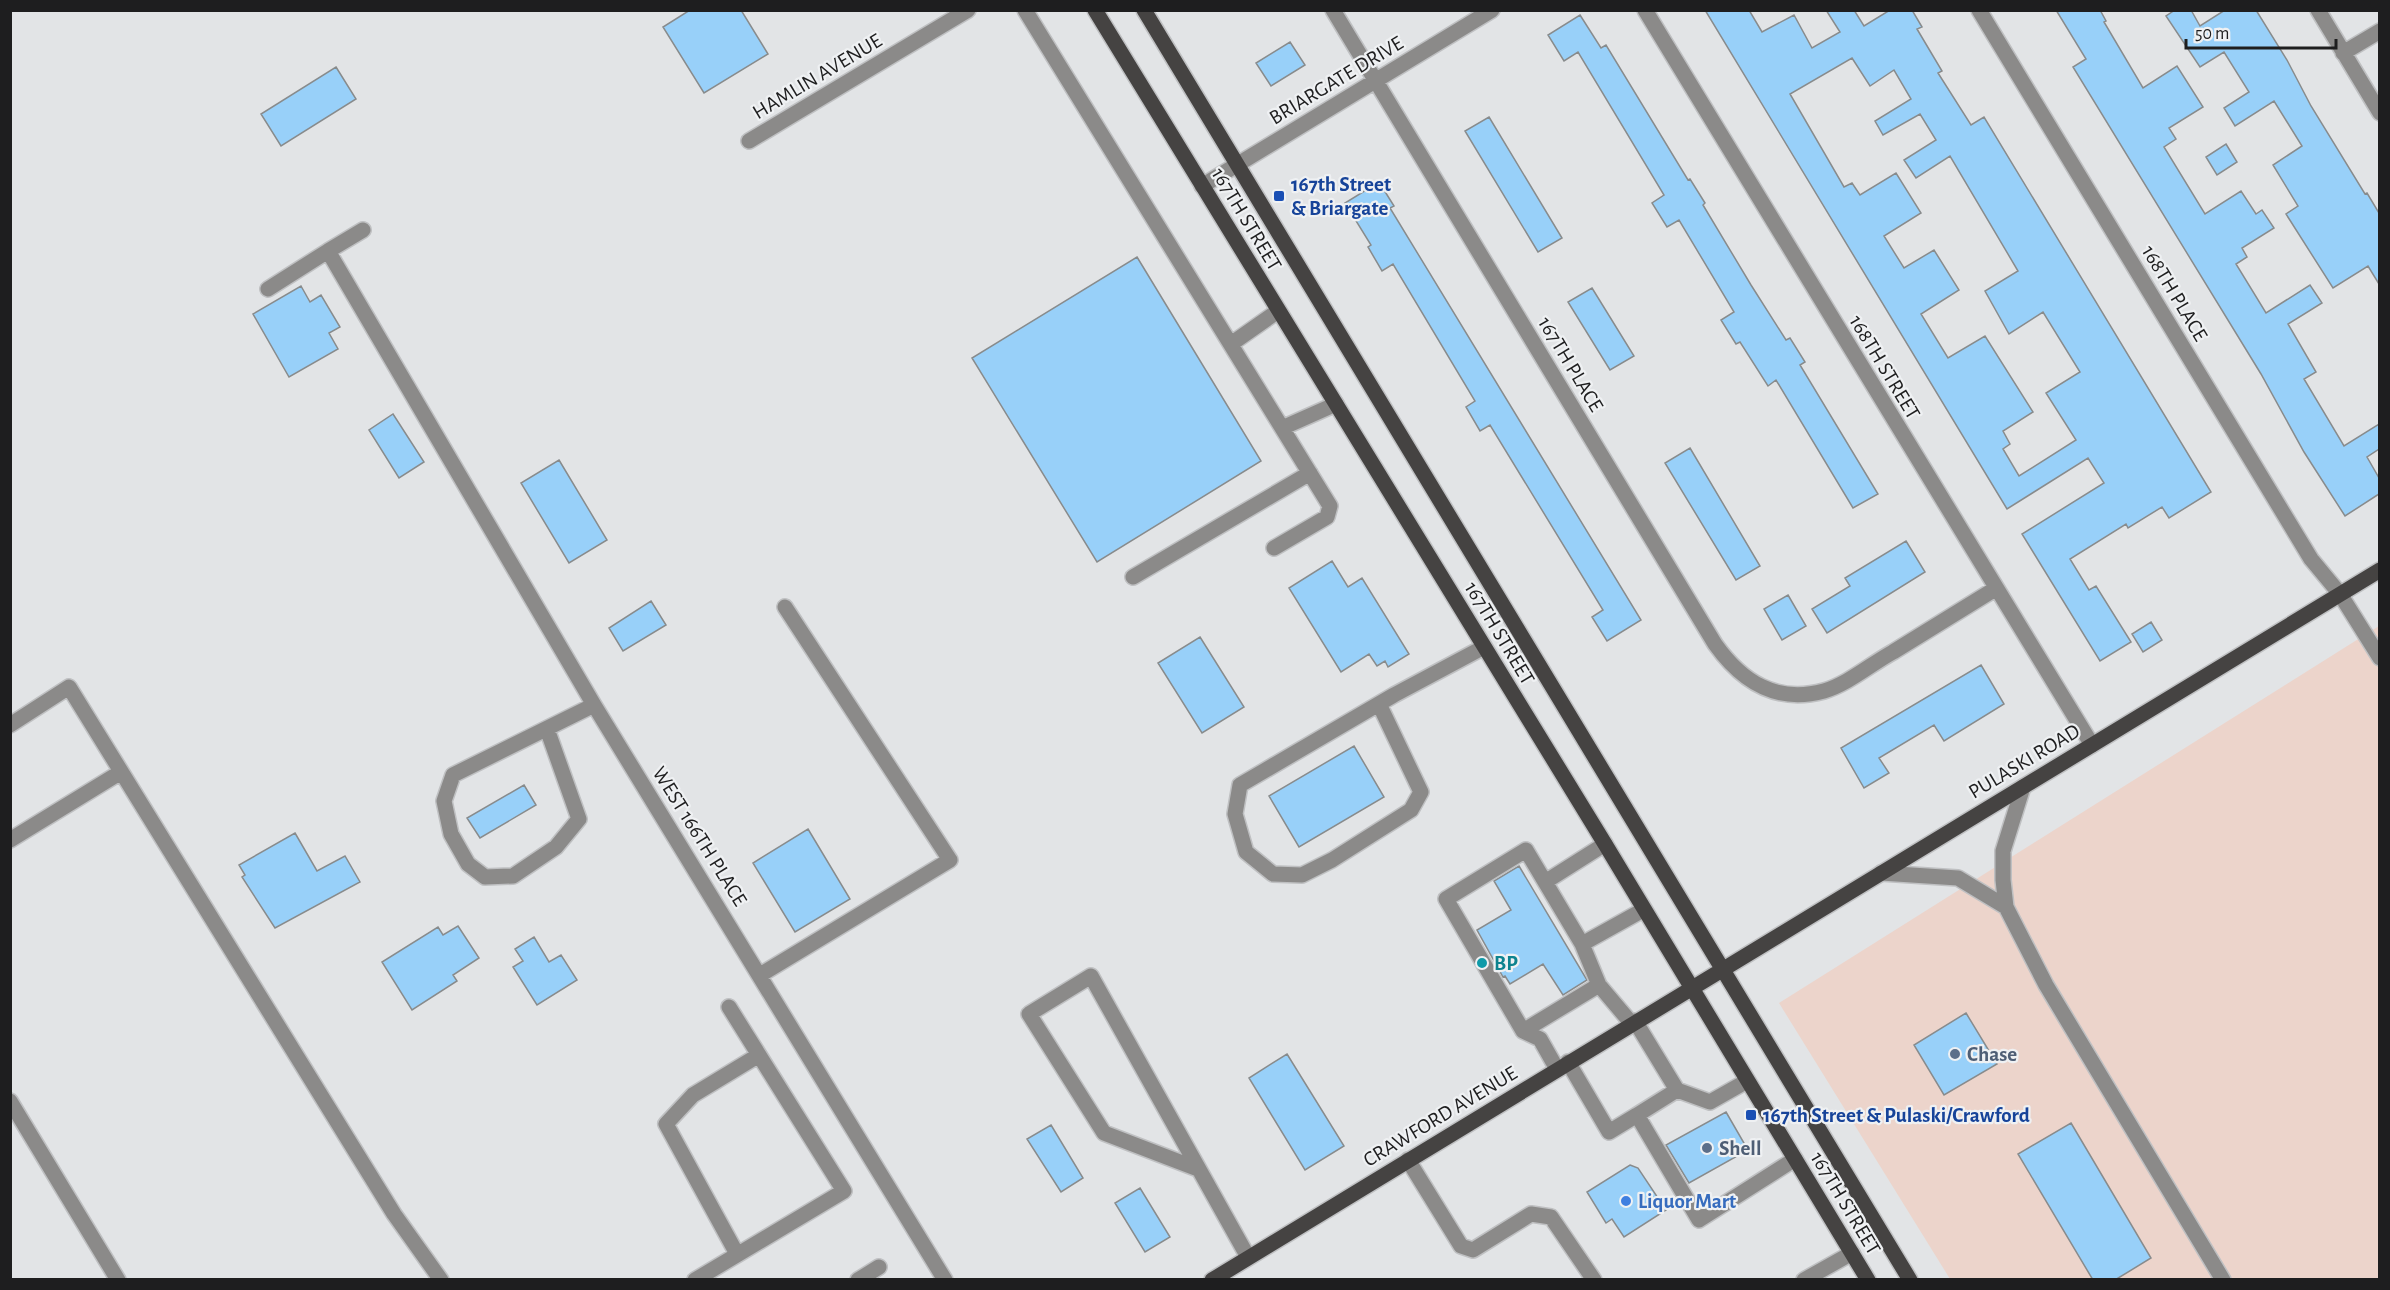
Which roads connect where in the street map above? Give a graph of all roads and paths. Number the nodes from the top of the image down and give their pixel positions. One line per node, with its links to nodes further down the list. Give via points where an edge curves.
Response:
1 (968, 10): 14 (street, HAMLIN AVENUE)
2 (1025, 10): 21 (street)
3 (1095, 10): 16 (main road, 167TH STREET)
4 (1144, 10): 15 (main road, 167TH STREET)
5 (1333, 10): 12 (street, 167TH PLACE)
6 (1492, 10): 12 (street, BRIARGATE DRIVE)
7 (1645, 10): 28 (street, 168TH STREET)
8 (1979, 10): 29 (street, 168TH PLACE, via 2312,559)
9 (2318, 10): 11 (street)
10 (2379, 31): 11 (street)
11 (2343, 53): 13 (street)
12 (1376, 80): 15 (street, BRIARGATE DRIVE); 28 (street, 167TH PLACE, via 1714,644 1740,674 1759,686 1793,695 1826,690)
13 (2379, 113)
14 (749, 141)
15 (1237, 165): 16 (street, BRIARGATE DRIVE); 47 (main road, 167TH STREET)
16 (1202, 186): 20 (main road, 167TH STREET)
17 (363, 230): 18 (street)
18 (328, 251): 19 (street); 34 (street, WEST 166TH PLACE)
19 (268, 289)
20 (1278, 311): 21 (street); 22 (main road, 167TH STREET)
21 (1231, 344): 23 (street)
22 (1336, 404): 23 (street); 31 (main road, 167TH STREET)
23 (1282, 428): 24 (street)
24 (1310, 473): 25 (street, via 1330,506 1327,517); 27 (street)
25 (1274, 548)
26 (2379, 570): 29 (main road, PULASKI ROAD)
27 (1133, 577)
28 (1995, 589): 37 (street, 168TH STREET)
29 (2340, 594): 32 (street, 168TH PLACE); 37 (main road, PULASKI ROAD)
30 (785, 607): 48 (street, via 950,860)
31 (1484, 647): 33 (street); 41 (main road, 167TH STREET)
32 (2379, 658)
33 (1379, 704): 33 (street, via 1240,785 1235,814 1246,852 1273,874 1302,875 1332,861 1411,810 1421,792)
34 (594, 705): 36 (street); 48 (street, WEST 166TH PLACE)
35 (10, 725): 38 (street, via 69,687)
36 (547, 729): 36 (street, via 453,775 444,801 451,834 468,864 485,877 513,876 556,847 579,819)
37 (2092, 745): 39 (main road, PULASKI ROAD)
38 (121, 772): 40 (street); 68 (street, via 394,1214)
39 (2023, 786): 42 (main road, PULASKI ROAD); 44 (street, via 2003,851)
40 (10, 840)
41 (1605, 844): 43 (street); 45 (main road, 167TH STREET)
42 (1881, 873): 44 (street, via 1958,878); 47 (main road, PULASKI ROAD)
43 (1545, 882): 46 (street); 53 (street, via 1526,850 1446,899)
44 (2006, 907): 77 (street, via 2046,985)
45 (1643, 910): 46 (street); 50 (main road, 167TH STREET)
46 (1582, 944): 49 (street)
47 (1722, 969): 50 (main road, PULASKI ROAD); 76 (main road, 167TH STREET)
48 (760, 975): 71 (street, WEST 166TH PLACE)
49 (1599, 985): 52 (street); 53 (street)
50 (1690, 988): 52 (main road, CRAWFORD AVENUE); 56 (main road, 167TH STREET)
51 (729, 1006): 54 (street)
52 (1634, 1023): 55 (main road, CRAWFORD AVENUE); 57 (street)
53 (1523, 1031): 55 (street, via 1540,1039)
54 (759, 1055): 64 (street, via 693,1095 666,1124); 64 (street, via 844,1191)
55 (1563, 1066): 59 (street, via 1609,1132); 61 (main road, CRAWFORD AVENUE)
56 (1748, 1081): 57 (street, via 1710,1102); 60 (main road, 167TH STREET)
57 (1677, 1090): 59 (street)
58 (10, 1101): 67 (street)
59 (1637, 1115): 60 (street, via 1699,1220)
60 (1795, 1159): 63 (main road, 167TH STREET)
61 (1408, 1160): 65 (main road, CRAWFORD AVENUE); 73 (street, via 1461,1246 1473,1250 1531,1214 1551,1217)
62 (1198, 1168): 62 (street, via 1091,976 1029,1014 1104,1133); 65 (street)
63 (1852, 1253): 74 (street); 75 (main road, 167TH STREET)
64 (737, 1254): 69 (street)
65 (1248, 1257): 72 (main road, CRAWFORD AVENUE)
66 (879, 1267): 70 (street)
67 (118, 1280)
68 (441, 1280)
69 (694, 1280)
70 (858, 1280)
71 (945, 1280)
72 (1212, 1280)
73 (1594, 1280)
74 (1804, 1280)
75 (1868, 1280)
76 (1910, 1280)
77 (2223, 1280)

